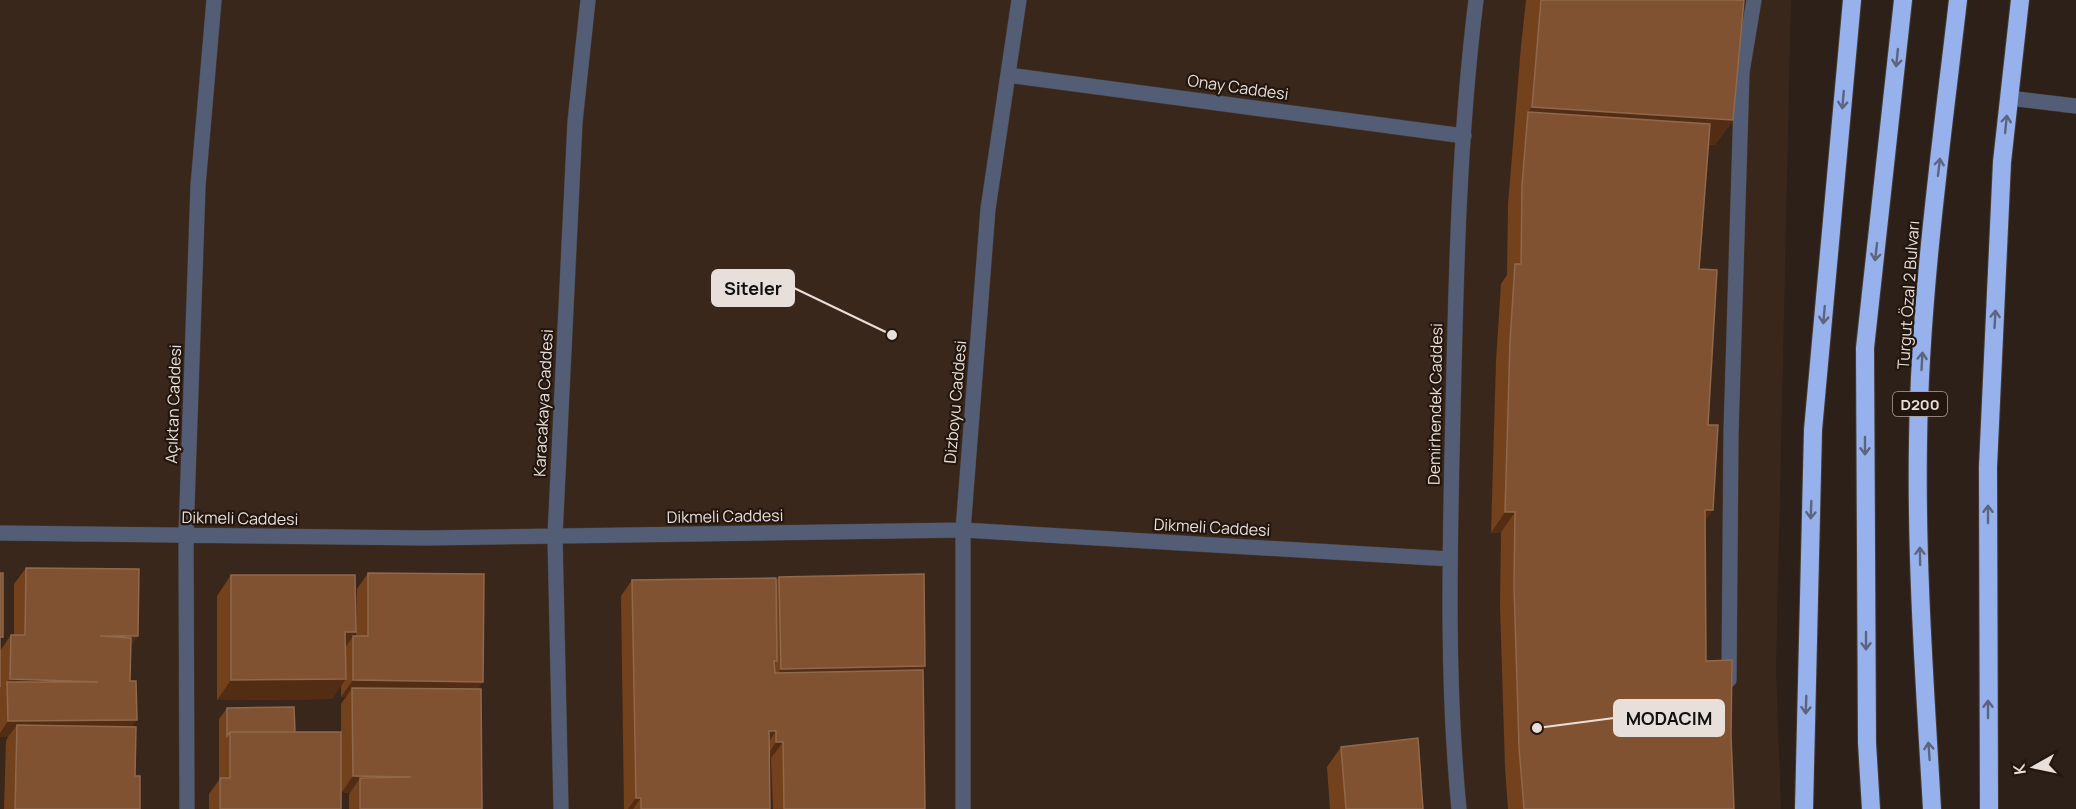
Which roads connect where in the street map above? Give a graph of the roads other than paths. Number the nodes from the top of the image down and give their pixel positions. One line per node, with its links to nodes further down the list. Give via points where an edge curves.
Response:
1 (214, 0): 16 (street, Açıktan Caddesi, via 198,186)
2 (588, 0): 17 (street, Karacakaya Caddesi, via 574,122)
3 (1019, 0): 10 (street, Dizboyu Caddesi)
4 (1476, 0): 13 (street, Demirhendek Caddesi)
5 (1754, 0): 19 (street, via 1742,72 1731,433)
6 (1852, 0): 24 (highway, one-way to 24, via 1813,430)
7 (1903, 0): 25 (highway, Turgut Özal 2 Bulvarı, one-way to 25, via 1865,348)
8 (1958, 0): 26 (highway, Turgut Özal 2 Bulvarı / D200, one-way to 8, via 1921,632 1918,442 1926,269)
9 (2020, 0): 11 (highway)
10 (1008, 75): 13 (street, Onay Caddesi); 14 (street, Dizboyu Caddesi, via 988,209)
11 (2009, 98): 12 (street); 27 (highway, one-way to 11, via 1988,467 2002,162)
12 (2076, 106)
13 (1464, 136): 18 (street, Demirhendek Caddesi)
14 (963, 530): 17 (street, Dikmeli Caddesi); 18 (street, Dikmeli Caddesi); 22 (street, Dizboyu Caddesi)
15 (0, 533): 16 (street, Dikmeli Caddesi)
16 (186, 536): 17 (street, Dikmeli Caddesi); 20 (street, Açıktan Caddesi)
17 (555, 536): 21 (street, Karacakaya Caddesi)
18 (1450, 559): 23 (street, Demirhendek Caddesi, via 1453,747)
19 (1729, 695)
20 (187, 809)
21 (561, 809)
22 (963, 809)
23 (1459, 809)
24 (1804, 809)
25 (1870, 809)
26 (1932, 809)
27 (1989, 809)

